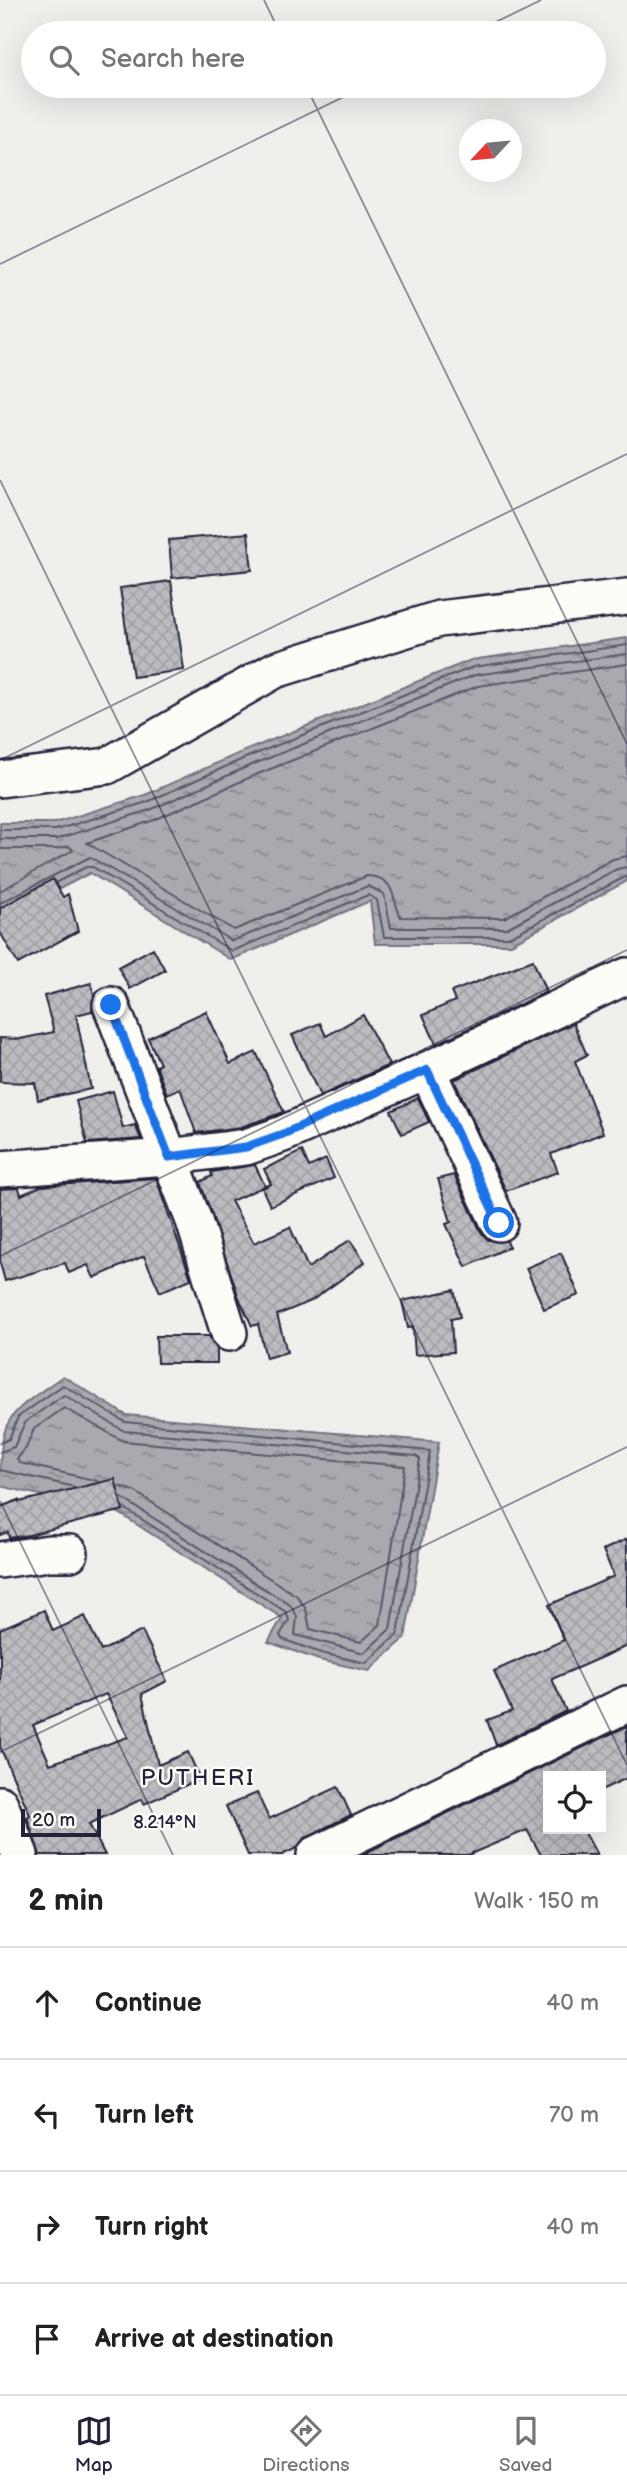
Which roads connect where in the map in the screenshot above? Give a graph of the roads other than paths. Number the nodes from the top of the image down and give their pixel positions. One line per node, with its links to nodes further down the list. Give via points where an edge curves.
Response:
1 (627, 597): 2 (street, via 439,619 275,670 107,766)
2 (0, 779)
3 (627, 976): 5 (street)
4 (111, 1005): 6 (street)
5 (427, 1070): 6 (street, via 246,1147); 8 (street)
6 (169, 1157): 7 (street); 9 (street)
7 (0, 1168)
8 (499, 1223)
9 (229, 1333)
10 (70, 1553): 11 (street)
11 (0, 1560)
12 (627, 1704): 15 (street)
13 (0, 1804): 14 (street)
14 (20, 1855)
15 (315, 1855)

